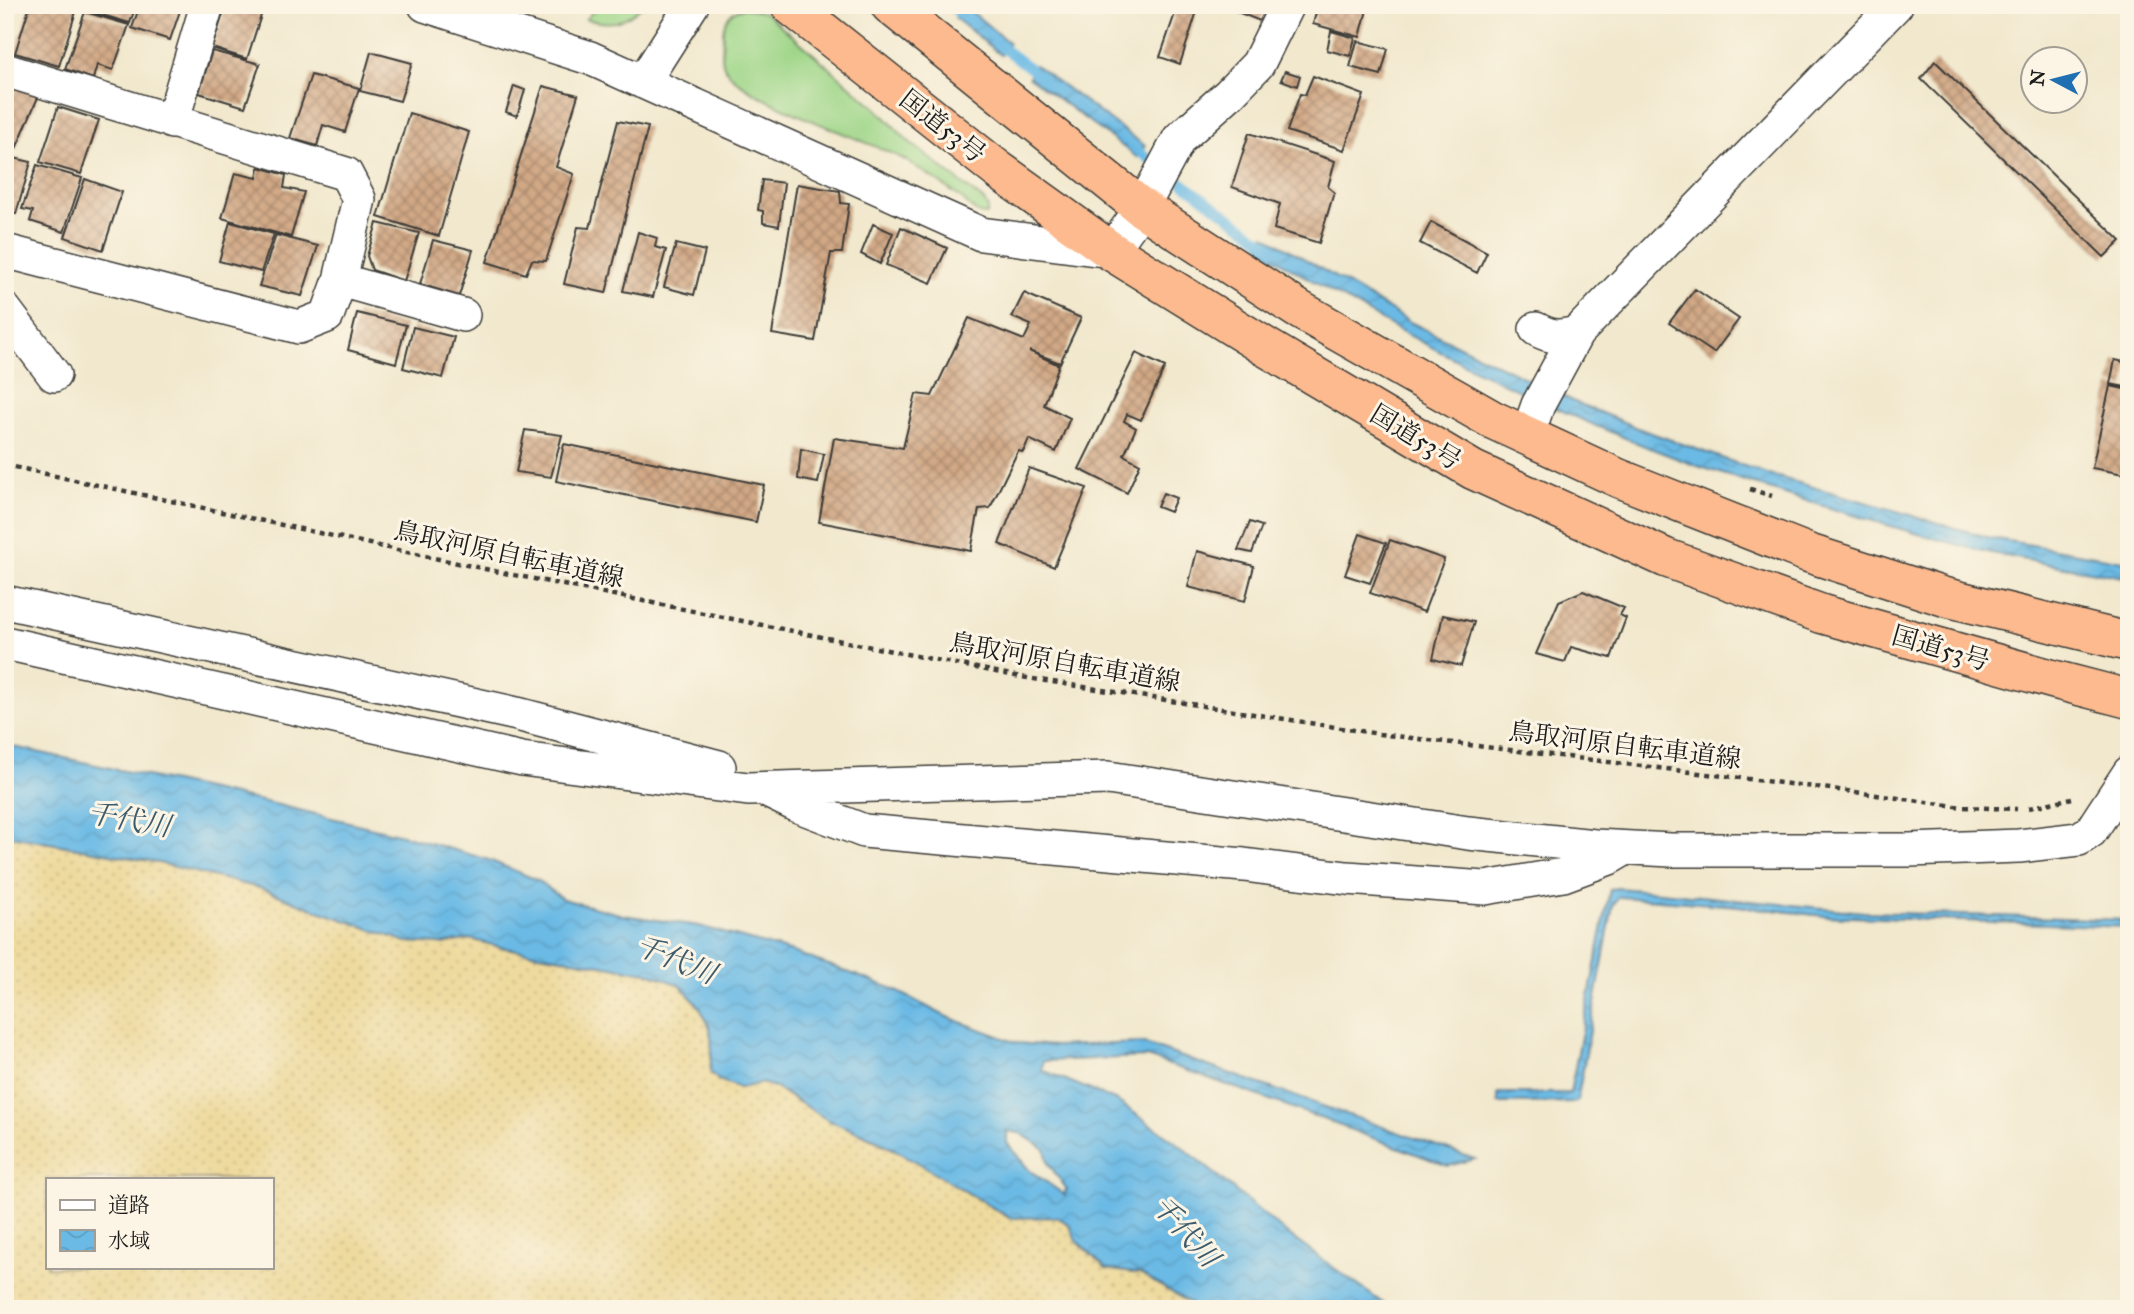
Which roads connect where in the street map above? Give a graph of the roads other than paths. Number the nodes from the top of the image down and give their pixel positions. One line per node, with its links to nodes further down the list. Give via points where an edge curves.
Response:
1 (207, 5): 10 (street)
2 (425, 5): 9 (street, via 590,58)
3 (692, 5): 9 (street)
4 (790, 5): 13 (highway, 国道53号, via 997,169)
5 (890, 5): 11 (highway, 国道53号)
6 (1287, 5): 11 (street, via 1258,64 1179,139)
7 (1896, 5): 18 (street)
8 (5, 70): 10 (street)
9 (643, 82): 13 (street, via 981,234)
10 (172, 122): 14 (street, via 346,174 359,199)
11 (1142, 208): 13 (street); 20 (highway, 国道53号, via 1298,309)
12 (5, 251): 14 (street, via 299,327 327,316)
13 (1111, 251): 24 (highway, 国道53号, via 1473,470 1666,558 1822,614)
14 (340, 280): 16 (street)
15 (5, 310): 19 (street)
16 (463, 315)
17 (1536, 329): 18 (street, via 1558,338)
18 (1577, 333): 20 (street, via 1538,405)
19 (54, 375)
20 (1527, 436): 22 (highway, 国道53号, via 1618,478 1808,553 1945,597)
21 (5, 602): 26 (street, via 517,714 720,767)
22 (2129, 642)
23 (5, 643): 26 (street, via 522,760)
24 (2129, 699)
25 (2123, 781): 27 (street, via 2091,831 2079,839 1909,850)
26 (762, 788): 27 (street, via 1108,778 1468,834); 27 (street, via 864,831 1485,888 1563,875)
27 (1626, 848)

